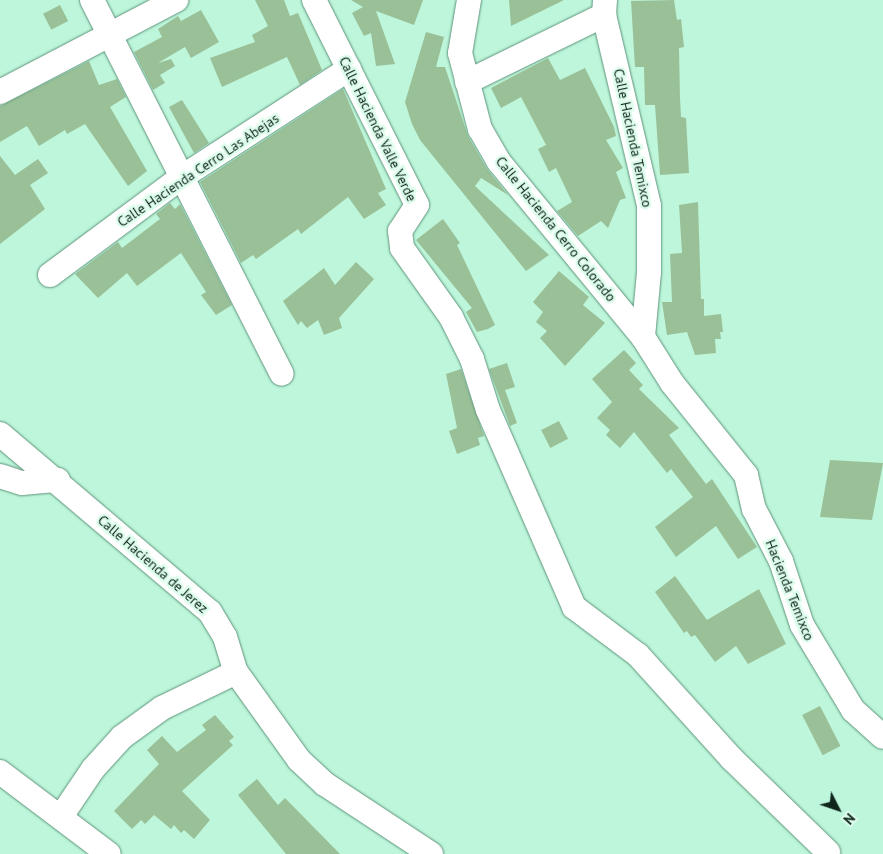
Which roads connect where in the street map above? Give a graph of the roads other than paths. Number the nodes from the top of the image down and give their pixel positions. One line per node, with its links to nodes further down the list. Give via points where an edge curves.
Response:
1 (92, 0): 6 (street)
2 (176, 0): 6 (street)
3 (314, 0): 7 (street, Calle Hacienda Valle Verde)
4 (469, 0): 8 (street, Calle Hacienda Cerro Colorado, via 460,53)
5 (604, 8): 8 (street); 12 (street, Calle Hacienda Temixco, via 649,206 649,272)
6 (107, 35): 9 (street); 10 (street)
7 (349, 69): 10 (street, Calle Hacienda Cerro Las Abejas); 21 (street, Calle Hacienda Valle Verde, via 417,205 400,231 402,248 451,317 472,358 488,410 574,608 638,655 732,758)
8 (467, 82): 12 (street, Calle Hacienda Cerro Colorado, via 480,129 499,162)
9 (0, 92)
10 (182, 177): 11 (street, Calle Hacienda Cerro Las Abejas); 13 (street)
11 (50, 275)
12 (643, 337): 18 (street, Hacienda Temixco, via 672,383 746,475 754,509 781,561 802,626 853,710)
13 (282, 374)
14 (0, 434): 16 (street, Calle Hacienda de Jerez)
15 (0, 476): 16 (street, via 22,483)
16 (58, 480): 17 (street, Calle Hacienda de Jerez, via 210,612 225,638)
17 (236, 672): 20 (street, via 162,708 122,737 93,769); 23 (street, Calle Hacienda de Jerez, via 299,760 326,784)
18 (883, 737)
19 (0, 772): 20 (street)
20 (62, 816): 22 (street)
21 (828, 852)
22 (109, 854)
23 (432, 854)

